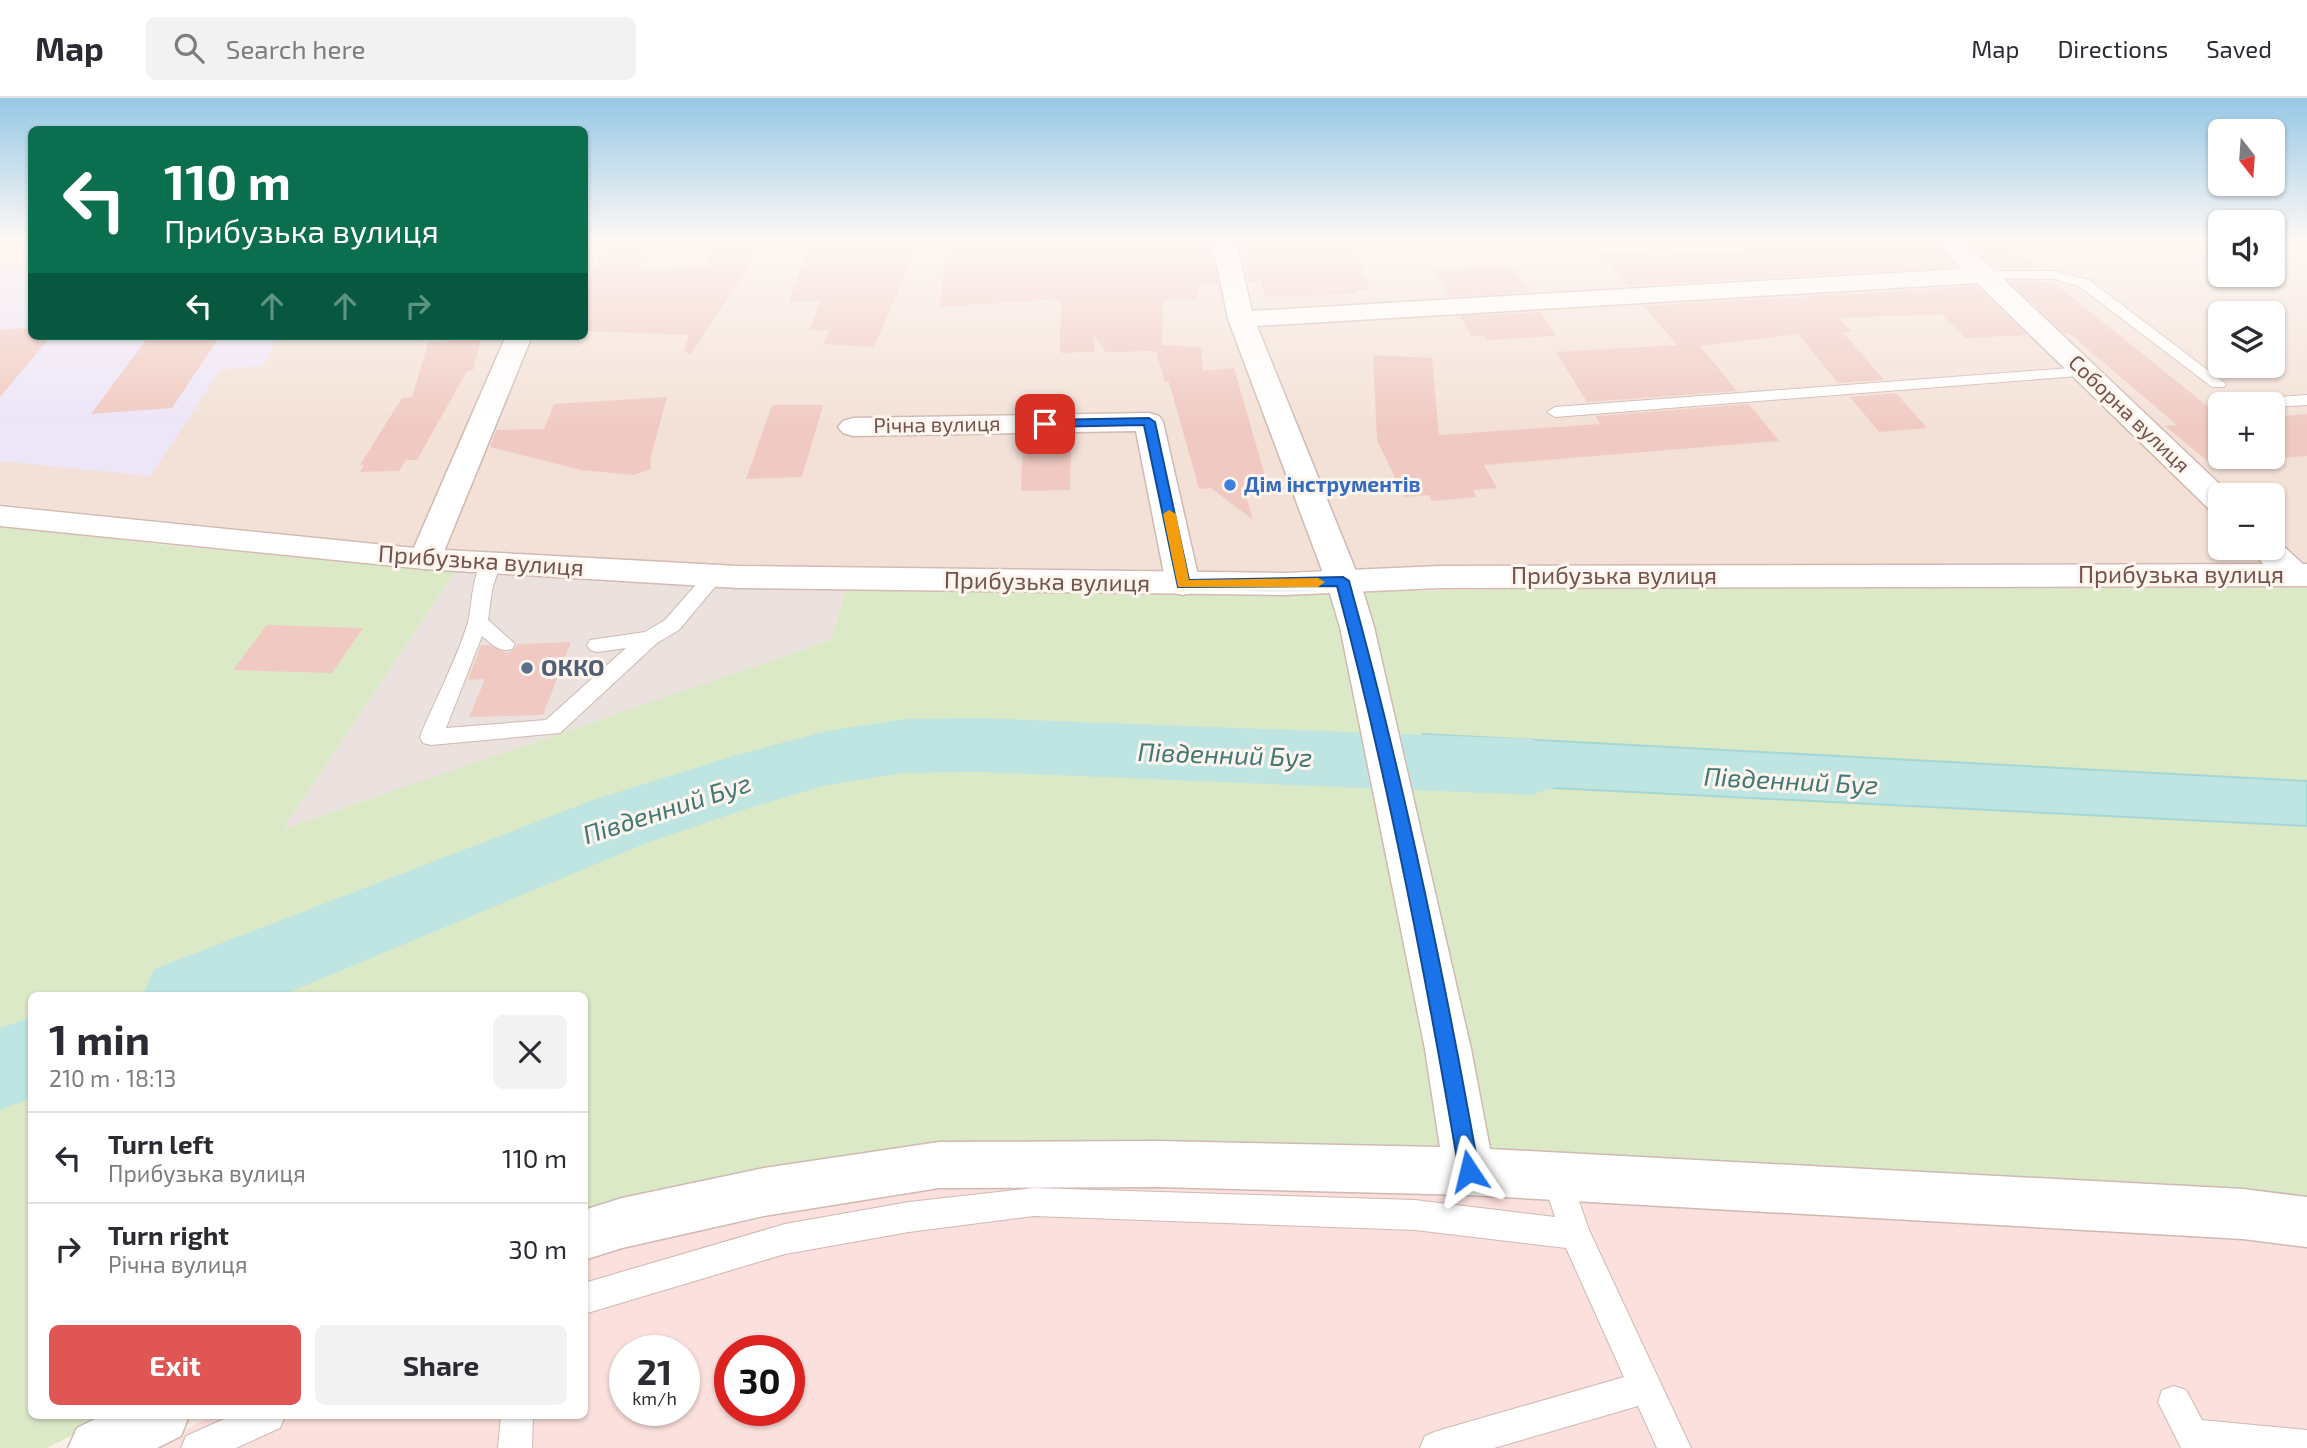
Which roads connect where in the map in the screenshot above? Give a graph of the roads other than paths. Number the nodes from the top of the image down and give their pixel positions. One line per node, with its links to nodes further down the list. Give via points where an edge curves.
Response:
1 (1237, 301): 5 (street)
2 (1545, 301): 5 (street)
3 (2012, 301): 7 (street, Соборна вулиця)
4 (2108, 301): 8 (lane)
5 (1241, 319): 20 (street)
6 (517, 340): 15 (street)
7 (2085, 372): 11 (lane); 13 (street, Соборна вулиця)
8 (2218, 384)
9 (2307, 400): 10 (lane)
10 (2285, 402)
11 (1555, 412)
12 (853, 427): 21 (street, Річна вулиця, via 1149,422)
13 (2208, 490)
14 (0, 516): 15 (street, Прибузька вулиця)
15 (425, 559): 17 (street, Прибузька вулиця)
16 (2282, 560): 18 (street)
17 (490, 564): 19 (street, Прибузька вулиця); 22 (lane)
18 (2301, 575): 20 (street, Прибузька вулиця)
19 (714, 576): 21 (street, Прибузька вулиця); 23 (lane, via 672,625)
20 (1343, 581): 21 (street, Прибузька вулиця); 26 (street, via 1373,693)
21 (1183, 584)
22 (478, 622): 24 (lane); 25 (lane, via 430,737 552,727)
23 (650, 638): 25 (lane); 25 (lane, via 595,650)
24 (505, 644)
25 (631, 655)
26 (1469, 1171): 27 (street); 29 (street, via 939,1165 764,1192)
27 (1556, 1174): 28 (street, via 2243,1214); 30 (lane)
28 (2307, 1222)
29 (588, 1234)
30 (1576, 1234): 31 (lane, via 1415,1215 1034,1202 909,1217 785,1239); 32 (lane)
31 (588, 1298)
32 (1646, 1387): 42 (lane); 43 (lane)
33 (2174, 1402): 37 (lane)
34 (155, 1419): 39 (street)
35 (261, 1419): 40 (lane)
36 (517, 1419): 41 (lane)
37 (2197, 1442): 38 (lane)
38 (2307, 1447)
39 (97, 1448)
40 (198, 1448)
41 (514, 1448)
42 (1437, 1448)
43 (1674, 1448)

